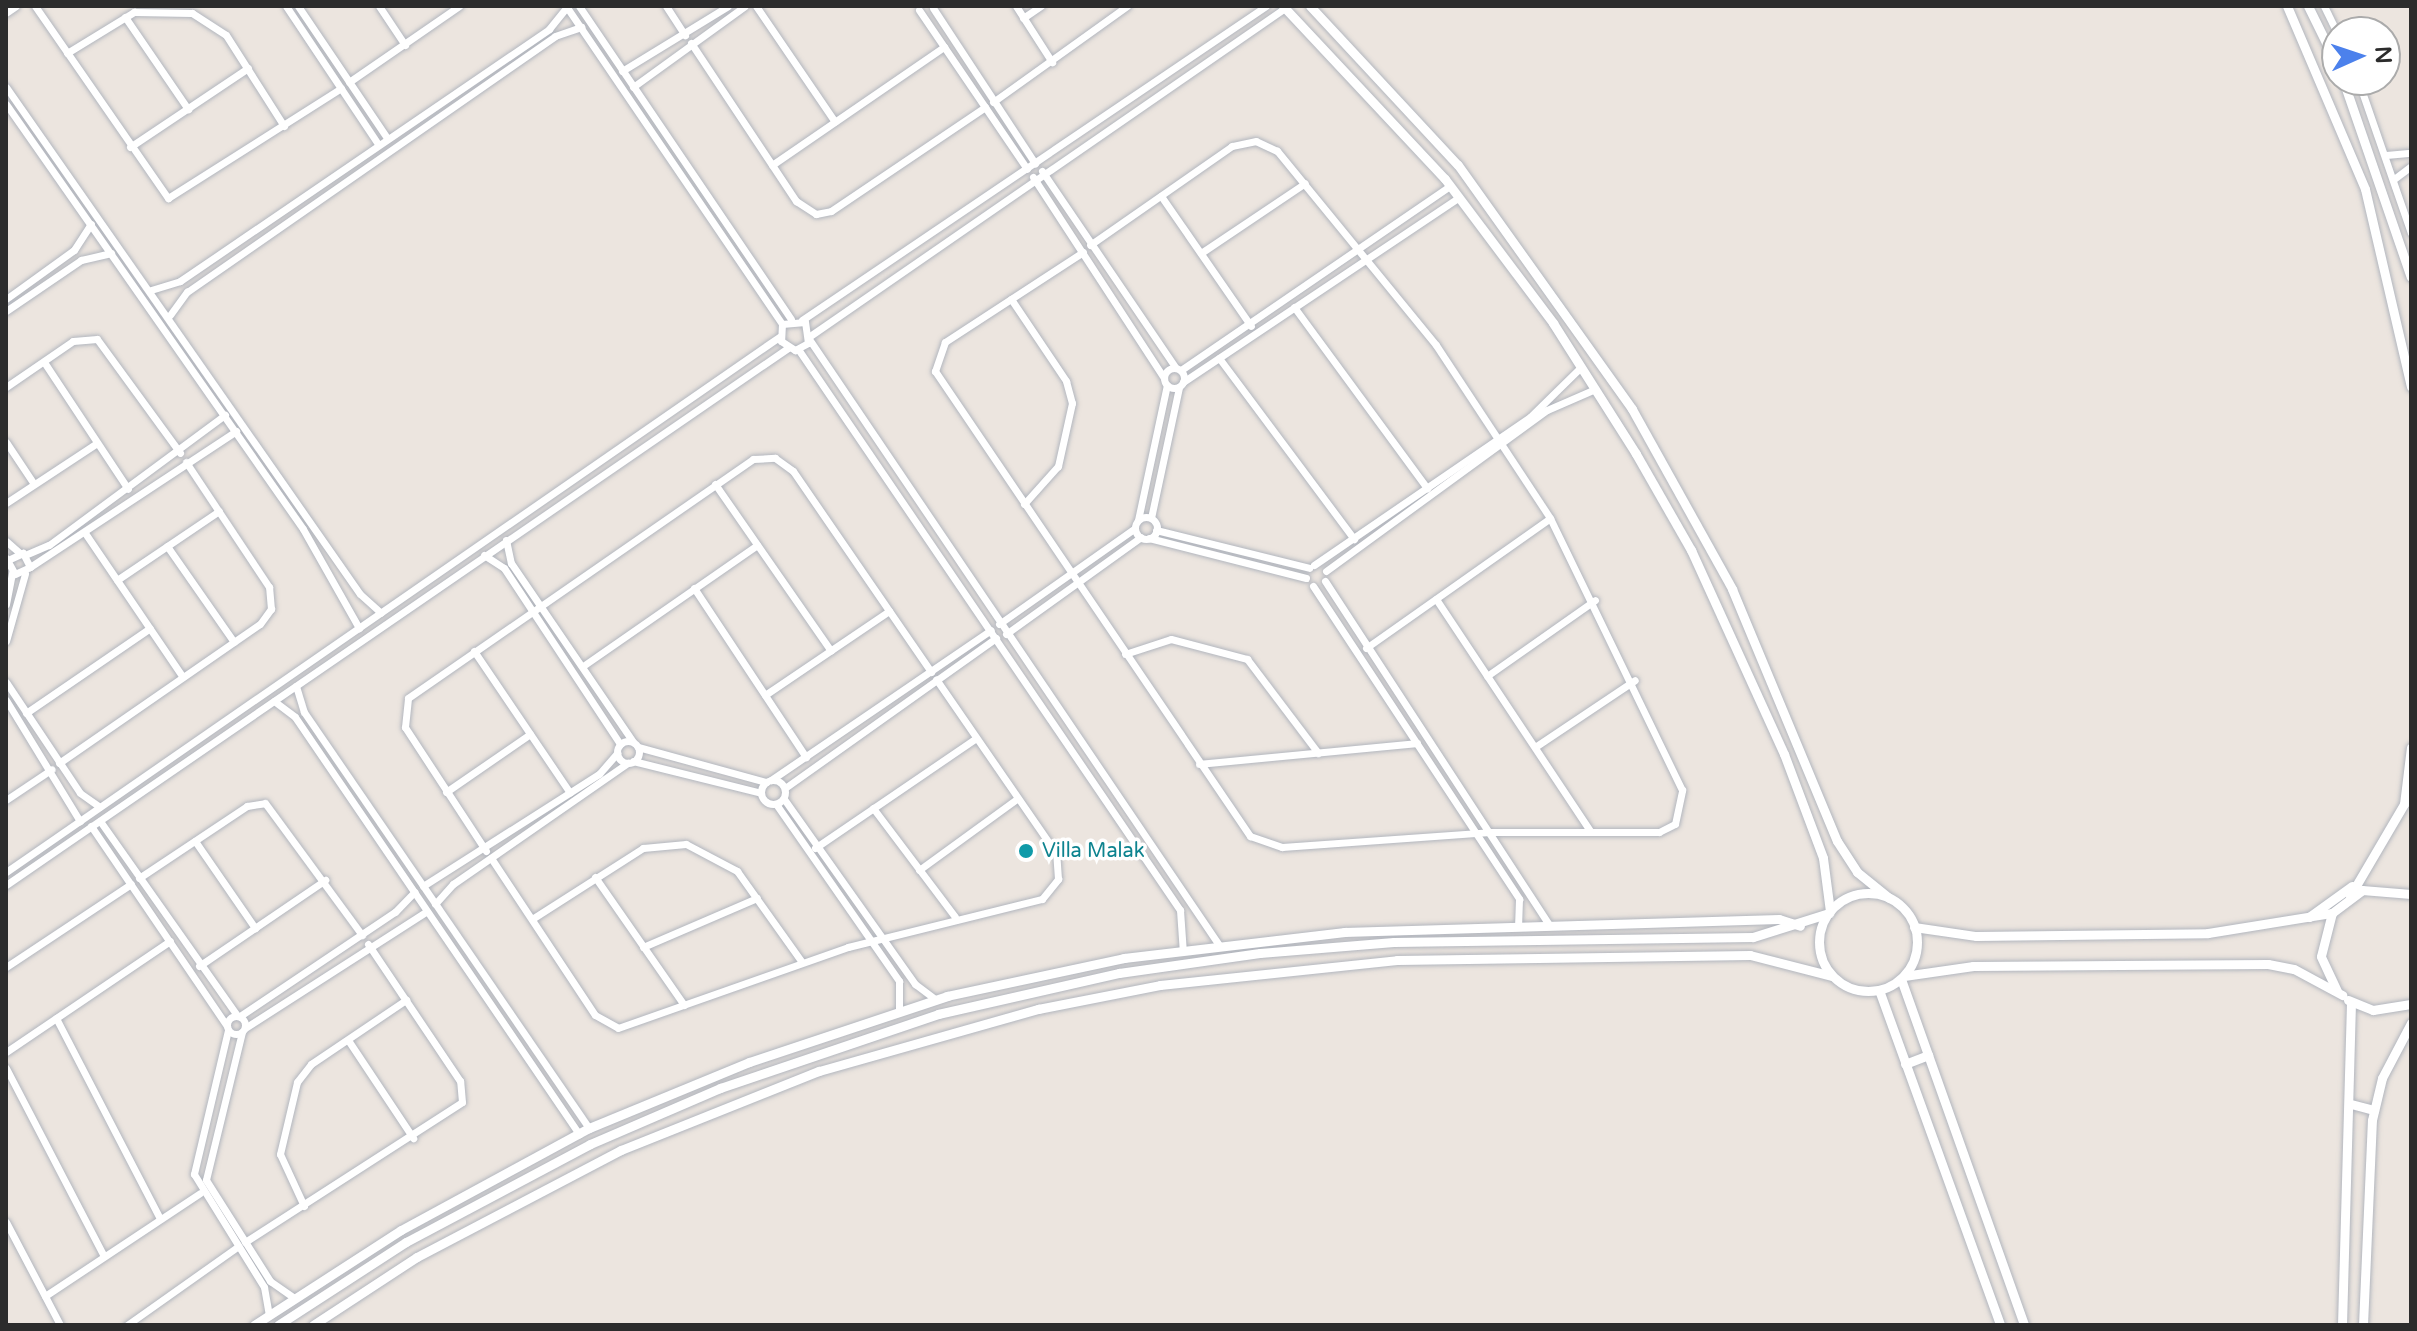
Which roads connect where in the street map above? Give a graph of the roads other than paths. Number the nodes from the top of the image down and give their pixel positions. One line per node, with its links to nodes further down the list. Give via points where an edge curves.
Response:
1 (16, 6): 24 (street)
2 (35, 6): 33 (street)
3 (286, 6): 44 (street)
4 (313, 6): 23 (street)
5 (379, 6): 31 (street)
6 (459, 6): 31 (street)
7 (566, 6): 27 (street); 39 (street, via 549,29)
8 (579, 6): 38 (street)
9 (666, 6): 29 (street)
10 (727, 6): 29 (street)
11 (745, 6): 30 (street)
12 (756, 6): 53 (street)
13 (1016, 6): 26 (street)
14 (1041, 6): 26 (street)
15 (1127, 6): 35 (street)
16 (1266, 6): 45 (street)
17 (1310, 6): 111 (street, via 1458,165)
18 (2287, 6): 109 (street, via 2365,189)
19 (2308, 6): 28 (street)
20 (916, 7): 21 (street); 32 (street)
21 (934, 7): 34 (street)
22 (1284, 7): 49 (street); 72 (street)
23 (301, 10): 40 (street)
24 (6, 13)
25 (125, 17): 33 (street); 37 (street, via 157,8 192,13 226,35); 52 (street)
26 (1023, 18): 35 (street)
27 (581, 27): 42 (street, via 555,36); 66 (street)
28 (2321, 32)
29 (685, 35): 38 (street)
30 (691, 43): 43 (street); 61 (street)
31 (405, 45): 40 (street)
32 (944, 47): 36 (street); 53 (street)
33 (67, 53): 57 (street)
34 (965, 61): 36 (street); 48 (street)
35 (1052, 62): 48 (street)
36 (957, 66): 51 (street)
37 (248, 68): 52 (street); 54 (street)
38 (622, 71): 43 (street)
39 (476, 77): 42 (street); 55 (street)
40 (349, 82): 55 (street)
41 (6, 87): 67 (street)
42 (483, 87): 76 (street)
43 (633, 87): 64 (street)
44 (341, 88): 54 (street); 56 (street)
45 (1134, 94): 49 (street); 60 (street)
46 (2349, 96): 87 (street)
47 (2364, 96): 59 (street)
48 (993, 102): 60 (street)
49 (1140, 103): 65 (street)
50 (6, 104): 70 (street)
51 (985, 107): 61 (street, via 824,213 801,207); 63 (street)
52 (188, 109): 57 (street)
53 (835, 122): 61 (street)
54 (284, 126): 57 (street, via 173,198 161,193)
55 (387, 138): 56 (street)
56 (378, 144): 75 (street)
57 (130, 147)
58 (2408, 153): 59 (street); 62 (street)
59 (2386, 155): 69 (street)
60 (1035, 163): 63 (street)
61 (772, 165)
62 (2410, 167): 69 (street)
63 (1027, 169): 82 (street)
64 (690, 170): 66 (street); 94 (street)
65 (1042, 171): 68 (street); 79 (street)
66 (682, 176): 96 (street)
67 (69, 177): 70 (street); 88 (street)
68 (1033, 177): 84 (street); 86 (street)
69 (2394, 179): 78 (street)
70 (61, 182): 77 (street)
71 (1305, 183): 73 (street, via 1271,146 1248,141); 80 (street); 83 (street)
72 (1450, 186): 74 (street); 80 (street)
73 (1161, 196): 79 (street); 83 (street)
74 (1459, 197): 85 (street); 104 (street)
75 (294, 202): 76 (street); 88 (street, via 180,281)
76 (301, 213): 93 (street, via 183,295)
77 (91, 224): 81 (street); 89 (street, via 74,250)
78 (2411, 233)
79 (1092, 248): 84 (street); 105 (street)
80 (1361, 248): 85 (street); 97 (street)
81 (111, 253): 92 (street, via 73,264); 112 (street)
82 (906, 253): 86 (street); 95 (street)
83 (1201, 253): 97 (street)
84 (1085, 254): 90 (street); 106 (street)
85 (1368, 257): 91 (street); 115 (street)
86 (911, 261): 99 (street)
87 (2411, 277)
88 (151, 290): 93 (street)
89 (6, 299)
90 (1011, 299): 130 (street, via 1072,403 1058,466); 130 (street, via 945,342 933,364)
91 (1294, 307): 102 (street); 127 (street)
92 (6, 311)
93 (170, 315): 134 (street)
94 (791, 319): 95 (street); 96 (street)
95 (802, 320): 99 (street)
96 (782, 324): 98 (street)
97 (1251, 326): 105 (street)
98 (779, 337): 100 (street); 119 (street)
99 (810, 338): 101 (street); 138 (street)
100 (788, 348): 101 (street); 122 (street)
101 (798, 349): 140 (street)
102 (1219, 358): 107 (street); 142 (street)
103 (44, 362): 108 (street); 118 (street); 121 (street, via 80,338 104,342)
104 (1581, 367): 110 (street); 115 (street, via 1564,390)
105 (1178, 369): 106 (street); 107 (street)
106 (1165, 382): 107 (street); 135 (street)
107 (1181, 385): 132 (street)
108 (6, 387)
109 (2411, 387)
110 (1595, 389): 113 (street); 120 (street, via 1547,410)
111 (1632, 409): 113 (street); 117 (street)
112 (225, 415): 114 (street); 121 (street)
113 (1615, 420): 123 (street)
114 (236, 431): 124 (street); 136 (street)
115 (1500, 438): 120 (street); 127 (street)
116 (6, 442): 125 (street)
117 (1653, 442): 123 (street, via 1641,443); 213 (street, via 1727,578)
118 (97, 443): 125 (street); 128 (street)
119 (623, 444): 122 (street); 169 (street)
120 (1505, 446): 133 (street); 154 (street)
121 (180, 453): 128 (street)
122 (630, 454): 143 (street)
123 (1636, 454): 214 (street, via 1715,599)
124 (186, 462): 131 (street); 139 (street)
125 (34, 484): 129 (street)
126 (715, 484): 145 (street); 166 (street); 168 (street, via 753,459 782,461)
127 (1427, 488): 142 (street)
128 (128, 489): 148 (street)
129 (6, 503)
130 (1024, 504): 156 (street)
131 (219, 511): 146 (street); 176 (street, via 272,594 264,621)
132 (1151, 518): 135 (street); 137 (street)
133 (1550, 518): 163 (street); 164 (street)
134 (311, 522): 136 (street); 169 (street, via 360,594)
135 (1137, 524): 141 (street); 156 (street)
136 (303, 529): 171 (street)
137 (1156, 530): 141 (street); 147 (street)
138 (937, 531): 140 (street); 172 (street)
139 (85, 533): 153 (street); 158 (street)
140 (929, 537): 174 (street)
141 (1145, 538): 150 (street); 160 (street)
142 (1354, 539): 152 (street)
143 (506, 540): 149 (street); 166 (street, via 511,563)
144 (6, 541): 148 (street)
145 (757, 545): 162 (street); 180 (street)
146 (167, 546): 158 (street); 176 (street)
147 (1214, 546): 150 (street); 152 (street)
148 (23, 554): 151 (street); 153 (street)
149 (484, 555): 167 (street, via 500,565); 177 (street)
150 (1211, 555): 157 (street)
151 (7, 559): 155 (street)
152 (1312, 567): 154 (street); 157 (street)
153 (28, 570): 155 (street); 175 (street)
154 (1326, 571): 159 (street)
155 (12, 573): 165 (street)
156 (1071, 573): 160 (street); 172 (street)
157 (1306, 578): 161 (street)
158 (117, 580): 170 (street)
159 (1325, 581): 161 (street); 178 (street)
160 (1078, 582): 172 (street); 181 (street)
161 (1313, 586): 201 (street)
162 (694, 588): 182 (street); 189 (street)
163 (1436, 599): 178 (street); 184 (street)
164 (1595, 600): 184 (street); 186 (street)
165 (6, 604)
166 (541, 605): 167 (street); 182 (street)
167 (533, 610): 179 (street); 202 (street)
168 (889, 611): 180 (street); 183 (street)
169 (381, 613): 171 (street)
170 (150, 628): 185 (street); 192 (street)
171 (359, 628): 173 (street)
172 (1002, 628): 174 (street); 193 (street)
173 (350, 634): 177 (street); 195 (street)
174 (993, 634): 183 (street); 194 (street)
175 (6, 641)
176 (234, 642): 185 (street)
177 (356, 644): 188 (street)
178 (1366, 648): 230 (street)
179 (474, 651): 197 (street); 217 (street, via 413,693 403,712)
180 (831, 651): 189 (street)
181 (1125, 654): 207 (street, via 1171,639 1247,659); 211 (street)
182 (583, 666): 203 (street)
183 (933, 675): 198 (street); 208 (street); 216 (street)
184 (1487, 676): 204 (street)
185 (183, 677): 212 (street)
186 (1635, 680): 204 (street); 229 (street, via 1682,790 1682,813 1659,832)
187 (6, 682): 192 (street)
188 (296, 686): 191 (street); 196 (street)
189 (765, 695): 208 (street)
190 (6, 700): 212 (street)
191 (274, 701): 199 (street); 200 (street)
192 (26, 713): 212 (street)
193 (1062, 717): 194 (street); 272 (street)
194 (1054, 723): 274 (street, via 1180,910 1187,929)
195 (211, 731): 199 (street); 224 (street)
196 (319, 734): 200 (street); 232 (street)
197 (530, 734): 217 (street); 218 (street)
198 (976, 738): 220 (street); 225 (street)
199 (218, 740): 227 (street)
200 (311, 740): 233 (street)
201 (1417, 743): 207 (street); 231 (street)
202 (620, 744): 203 (street); 206 (street)
203 (635, 744): 209 (street); 215 (street)
204 (1535, 747): 229 (street)
205 (2411, 747): 210 (street)
206 (617, 753): 209 (street); 218 (street)
207 (1318, 753): 211 (street)
208 (806, 757): 215 (street)
209 (631, 762): 219 (street); 238 (street)
210 (2410, 763): 241 (street, via 2399,818)
211 (1199, 764): 231 (street, via 1241,827 1274,846)
212 (56, 766): 222 (street); 224 (street); 226 (street)
213 (1808, 768): 214 (street); 235 (street)
214 (1792, 774): 236 (street)
215 (769, 781): 216 (street); 219 (street)
216 (785, 788): 221 (street)
217 (446, 792): 238 (street)
218 (570, 793): 238 (street)
219 (761, 793): 223 (street)
220 (1018, 798): 239 (street); 257 (street, via 1056,853 1055,887 1042,899)
221 (784, 799): 223 (street); 237 (street)
222 (6, 800)
223 (776, 804): 269 (street)
224 (100, 807): 226 (street)
225 (873, 808): 237 (street); 239 (street)
226 (80, 821): 240 (street)
227 (100, 821): 228 (street); 243 (street)
228 (91, 826): 245 (street); 246 (street)
229 (1590, 831): 230 (street)
230 (1489, 832): 231 (street); 261 (street)
231 (1475, 833): 259 (street, via 1519,899)
232 (387, 834): 233 (street); 247 (street)
233 (379, 840): 248 (street)
234 (195, 841): 243 (street); 244 (street, via 247,806 265,803); 265 (street)
235 (1837, 841): 236 (street); 252 (street, via 1857,872)
236 (1819, 847): 255 (street)
237 (815, 848): 267 (street)
238 (488, 854): 247 (street); 253 (street); 258 (street)
239 (919, 870): 257 (street)
240 (6, 872)
241 (2363, 875): 250 (street); 262 (street)
242 (595, 877): 251 (street, via 643,848 686,844 726,861); 258 (street); 273 (street)
243 (139, 878): 276 (street)
244 (325, 880): 265 (street); 266 (street)
245 (131, 884): 270 (street); 277 (street)
246 (6, 885)
247 (423, 886): 253 (street)
248 (414, 892): 254 (street); 266 (street)
249 (2411, 894): 250 (street, via 2374,887)
250 (2350, 896): 256 (street)
251 (757, 898): 273 (street); 275 (street)
252 (1889, 898): 255 (street, via 1852,896); 264 (street)
253 (435, 904): 304 (street)
254 (427, 911): 271 (street); 305 (street)
255 (1829, 912): 263 (street); 278 (street, via 1819,940)
256 (2332, 913): 262 (street); 281 (street, via 2321,956)
257 (955, 917): 267 (street)
258 (532, 919): 286 (street, via 605,1024 625,1028)
259 (1518, 924): 260 (street); 272 (street)
260 (1529, 924): 261 (street); 268 (street)
261 (1549, 924): 263 (street, via 1779,919)
262 (2297, 924): 264 (street, via 2208,933 2002,936)
263 (1800, 926): 268 (street, via 1753,937)
264 (1914, 927): 279 (street, via 1916,953)
265 (255, 928): 276 (street)
266 (362, 935): 288 (street)
267 (880, 937): 269 (street); 282 (street)
268 (1529, 939): 298 (street, via 1346,945 1119,973 921,1019)
269 (870, 940): 275 (street); 287 (street, via 902,986)
270 (170, 941): 289 (street); 291 (street)
271 (368, 944): 283 (street); 292 (street)
272 (1219, 945): 274 (street)
273 (643, 947): 286 (street)
274 (1183, 949): 282 (street)
275 (802, 962): 286 (street)
276 (199, 966): 288 (street)
277 (6, 967)
278 (1832, 976): 280 (street, via 1854,989); 301 (street, via 1737,955 1397,960 1262,972 1125,991 961,1028)
279 (1902, 977): 280 (street); 281 (street, via 1973,966 2268,964 2294,969); 295 (street)
280 (1879, 990): 296 (street)
281 (2342, 995): 284 (street)
282 (935, 999): 287 (street)
283 (406, 1000): 293 (street); 306 (street, via 463,1095 453,1114)
284 (2351, 1002): 285 (street, via 2385,1011); 300 (street)
285 (2411, 1004)
286 (684, 1005)
287 (899, 1010): 304 (street)
288 (239, 1016): 291 (street); 292 (street)
289 (56, 1018): 294 (street); 309 (street)
290 (2411, 1023): 302 (street)
291 (228, 1028): 292 (street); 307 (street, via 194,1167)
292 (244, 1030): 311 (street, via 206,1174)
293 (348, 1040): 306 (street); 308 (street, via 297,1082 280,1154)
294 (6, 1052)
295 (1928, 1055): 296 (street); 322 (street)
296 (1905, 1064): 321 (street)
297 (6, 1068): 312 (street)
298 (720, 1088): 299 (street); 301 (street)
299 (689, 1101): 303 (street); 319 (street, via 487,1196)
300 (2351, 1104): 302 (street); 323 (street)
301 (726, 1106): 303 (street)
302 (2374, 1110): 324 (street)
303 (697, 1118): 320 (street, via 495,1213)
304 (589, 1128): 305 (street)
305 (579, 1134): 314 (street, via 413,1223)
306 (413, 1138): 308 (street)
307 (200, 1193): 309 (street); 311 (street)
308 (304, 1206): 311 (street)
309 (160, 1219): 312 (street)
310 (6, 1222): 313 (street)
311 (241, 1245): 314 (street, via 270,1281); 315 (street, via 264,1287); 317 (street)
312 (104, 1256): 313 (street)
313 (45, 1296): 316 (street)
314 (294, 1298): 315 (street)
315 (269, 1315): 318 (street)
316 (60, 1325)
317 (127, 1325)
318 (254, 1325)
319 (278, 1325)
320 (313, 1325)
321 (2000, 1325)
322 (2024, 1325)
323 (2342, 1325)
324 (2363, 1325)

